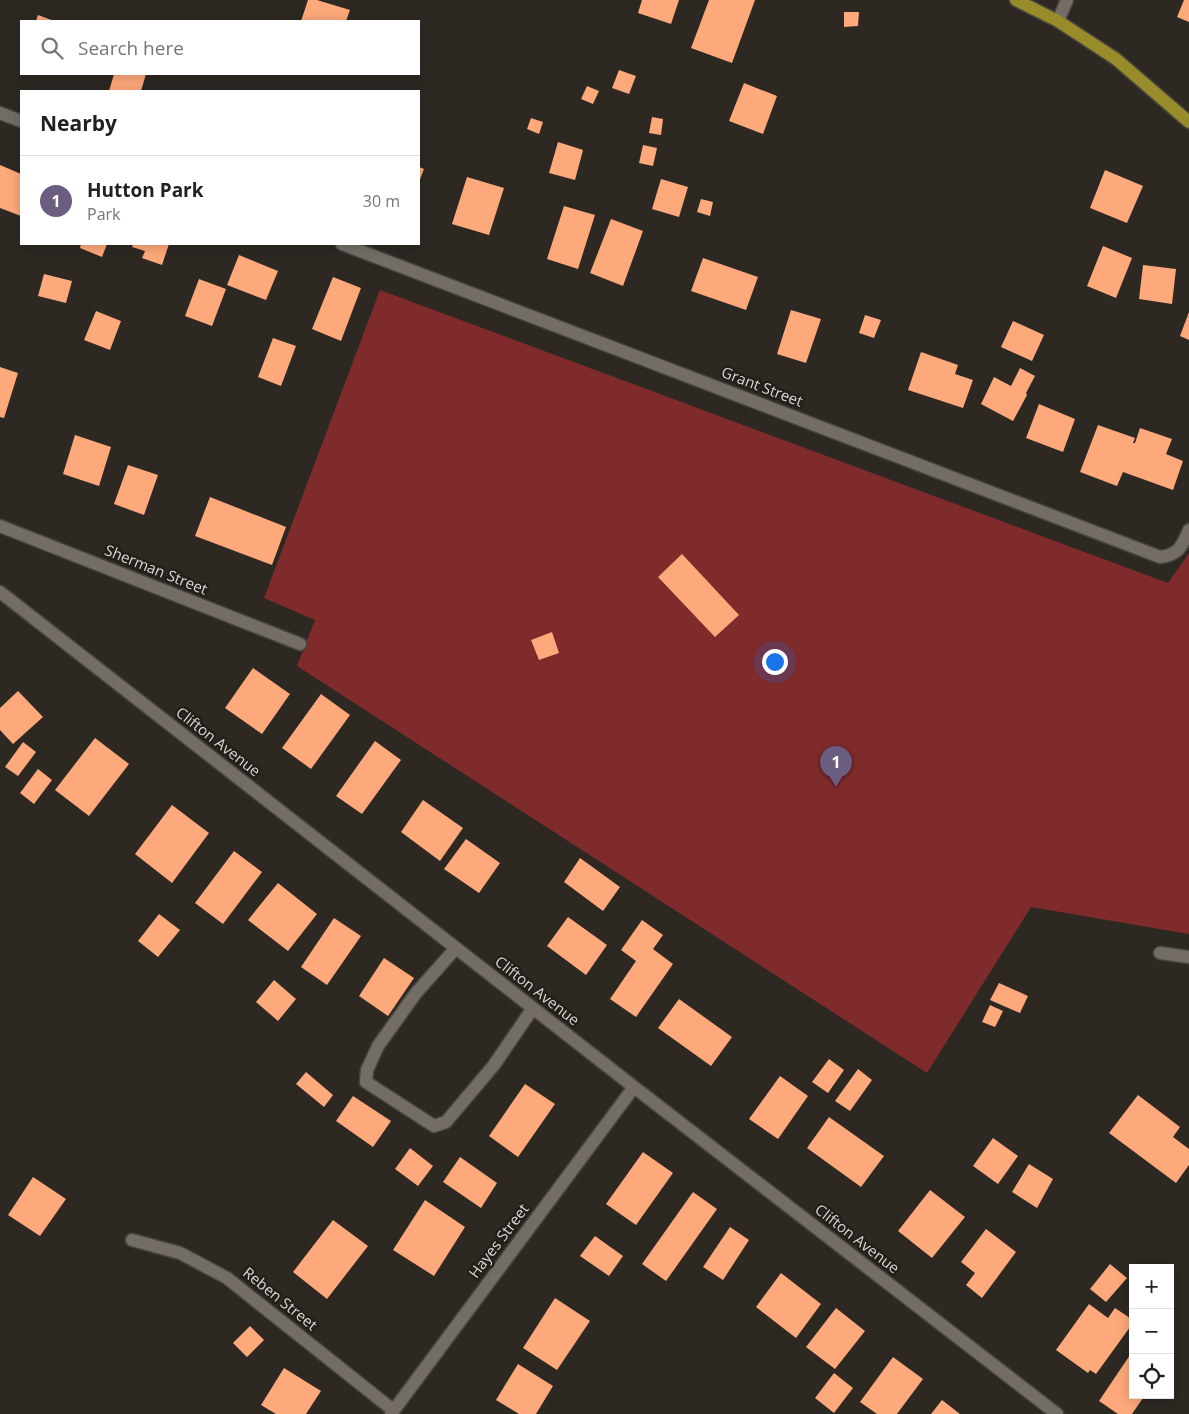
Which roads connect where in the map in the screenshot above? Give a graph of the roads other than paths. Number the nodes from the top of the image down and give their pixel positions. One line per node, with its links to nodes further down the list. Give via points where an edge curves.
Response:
1 (1016, 0): 3 (main road)
2 (1067, 0): 3 (street)
3 (1058, 21): 6 (main road, via 1116,59)
4 (0, 113): 5 (street)
5 (20, 121)
6 (1189, 122)
7 (345, 245): 9 (street, Grant Street, via 1160,557 1171,556 1180,548)
8 (0, 526): 11 (street, Sherman Street)
9 (1189, 530)
10 (0, 592): 12 (street, Clifton Avenue)
11 (300, 644)
12 (456, 948): 15 (street, Clifton Avenue); 15 (street, via 416,993 378,1046 367,1070 366,1082 434,1126 446,1122 494,1065)
13 (1160, 953): 14 (street)
14 (1189, 956)
15 (532, 1008): 16 (street, Clifton Avenue)
16 (634, 1087): 18 (street, Hayes Street); 19 (street, Clifton Avenue)
17 (132, 1240): 18 (street, Reben Street, via 180,1253 227,1278)
18 (392, 1412)
19 (1057, 1414)

